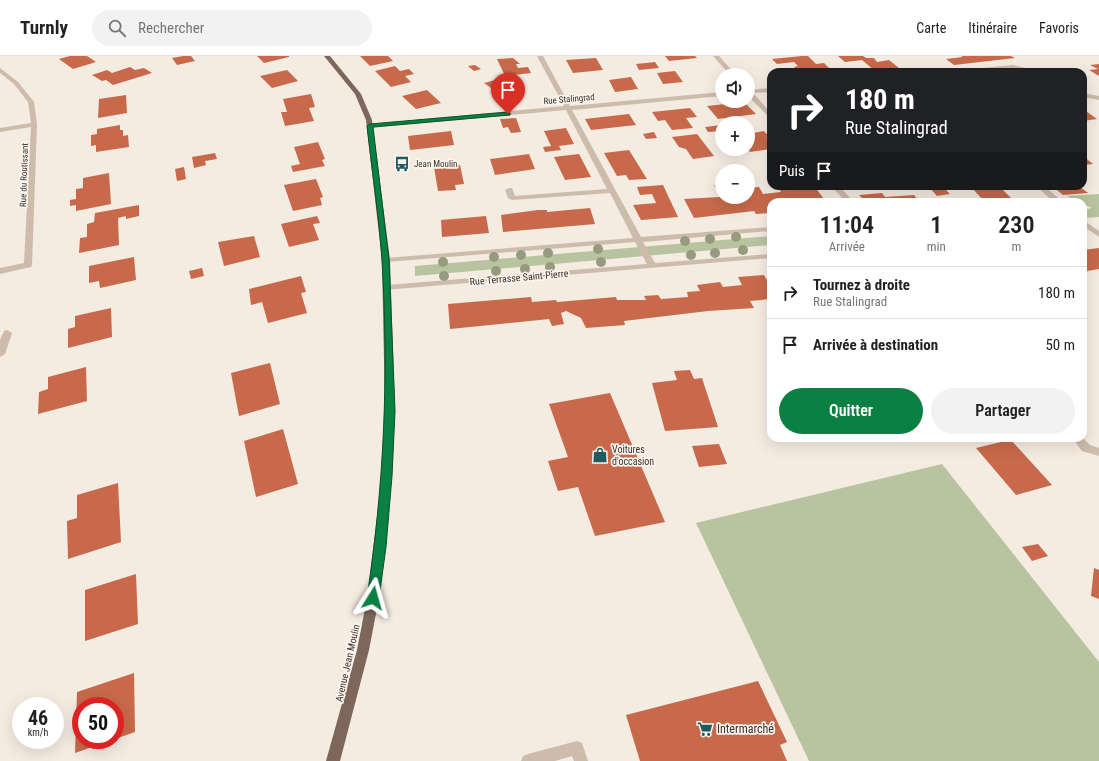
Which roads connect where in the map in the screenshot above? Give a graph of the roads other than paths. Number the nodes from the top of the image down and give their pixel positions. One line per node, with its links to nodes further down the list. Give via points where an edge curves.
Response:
1 (327, 56): 17 (main road, Avenue Jean Moulin, via 358,94)
2 (540, 56): 14 (street)
3 (716, 56): 4 (street)
4 (727, 68)
5 (1003, 68): 6 (street)
6 (1018, 68)
7 (0, 70): 16 (street, Rue du Routissant, via 16,83 31,102)
8 (767, 90): 9 (street)
9 (755, 91)
10 (715, 95): 14 (street, Rue Stalingrad)
11 (1087, 96): 12 (street)
12 (1099, 98)
13 (755, 100): 15 (street)
14 (568, 108): 17 (street, Rue Stalingrad); 22 (street)
15 (767, 113)
16 (34, 124): 18 (street); 32 (street, Rue du Routissant, via 28,265)
17 (370, 126): 30 (main road, Avenue Jean Moulin)
18 (0, 130)
19 (509, 190): 22 (street, via 512,198)
20 (839, 190): 23 (street)
21 (1045, 190): 24 (street)
22 (612, 191): 28 (street)
23 (846, 198)
24 (1054, 198)
25 (767, 229): 28 (street)
26 (1091, 229): 27 (street)
27 (1099, 235)
28 (637, 240): 30 (street); 31 (street)
29 (767, 256): 31 (street, Rue Terrasse Saint-Pierre)
30 (386, 260): 33 (main road, Avenue Jean Moulin)
31 (652, 266): 33 (street, Rue Terrasse Saint-Pierre)
32 (0, 271)
33 (387, 288): 38 (main road, Avenue Jean Moulin, via 390,411 380,547 363,650)
34 (7, 333): 35 (street)
35 (0, 354)
36 (1081, 442): 37 (street, via 1086,448)
37 (1099, 452)
38 (333, 761)
39 (528, 761): 40 (street, via 577,748)
40 (581, 761)

